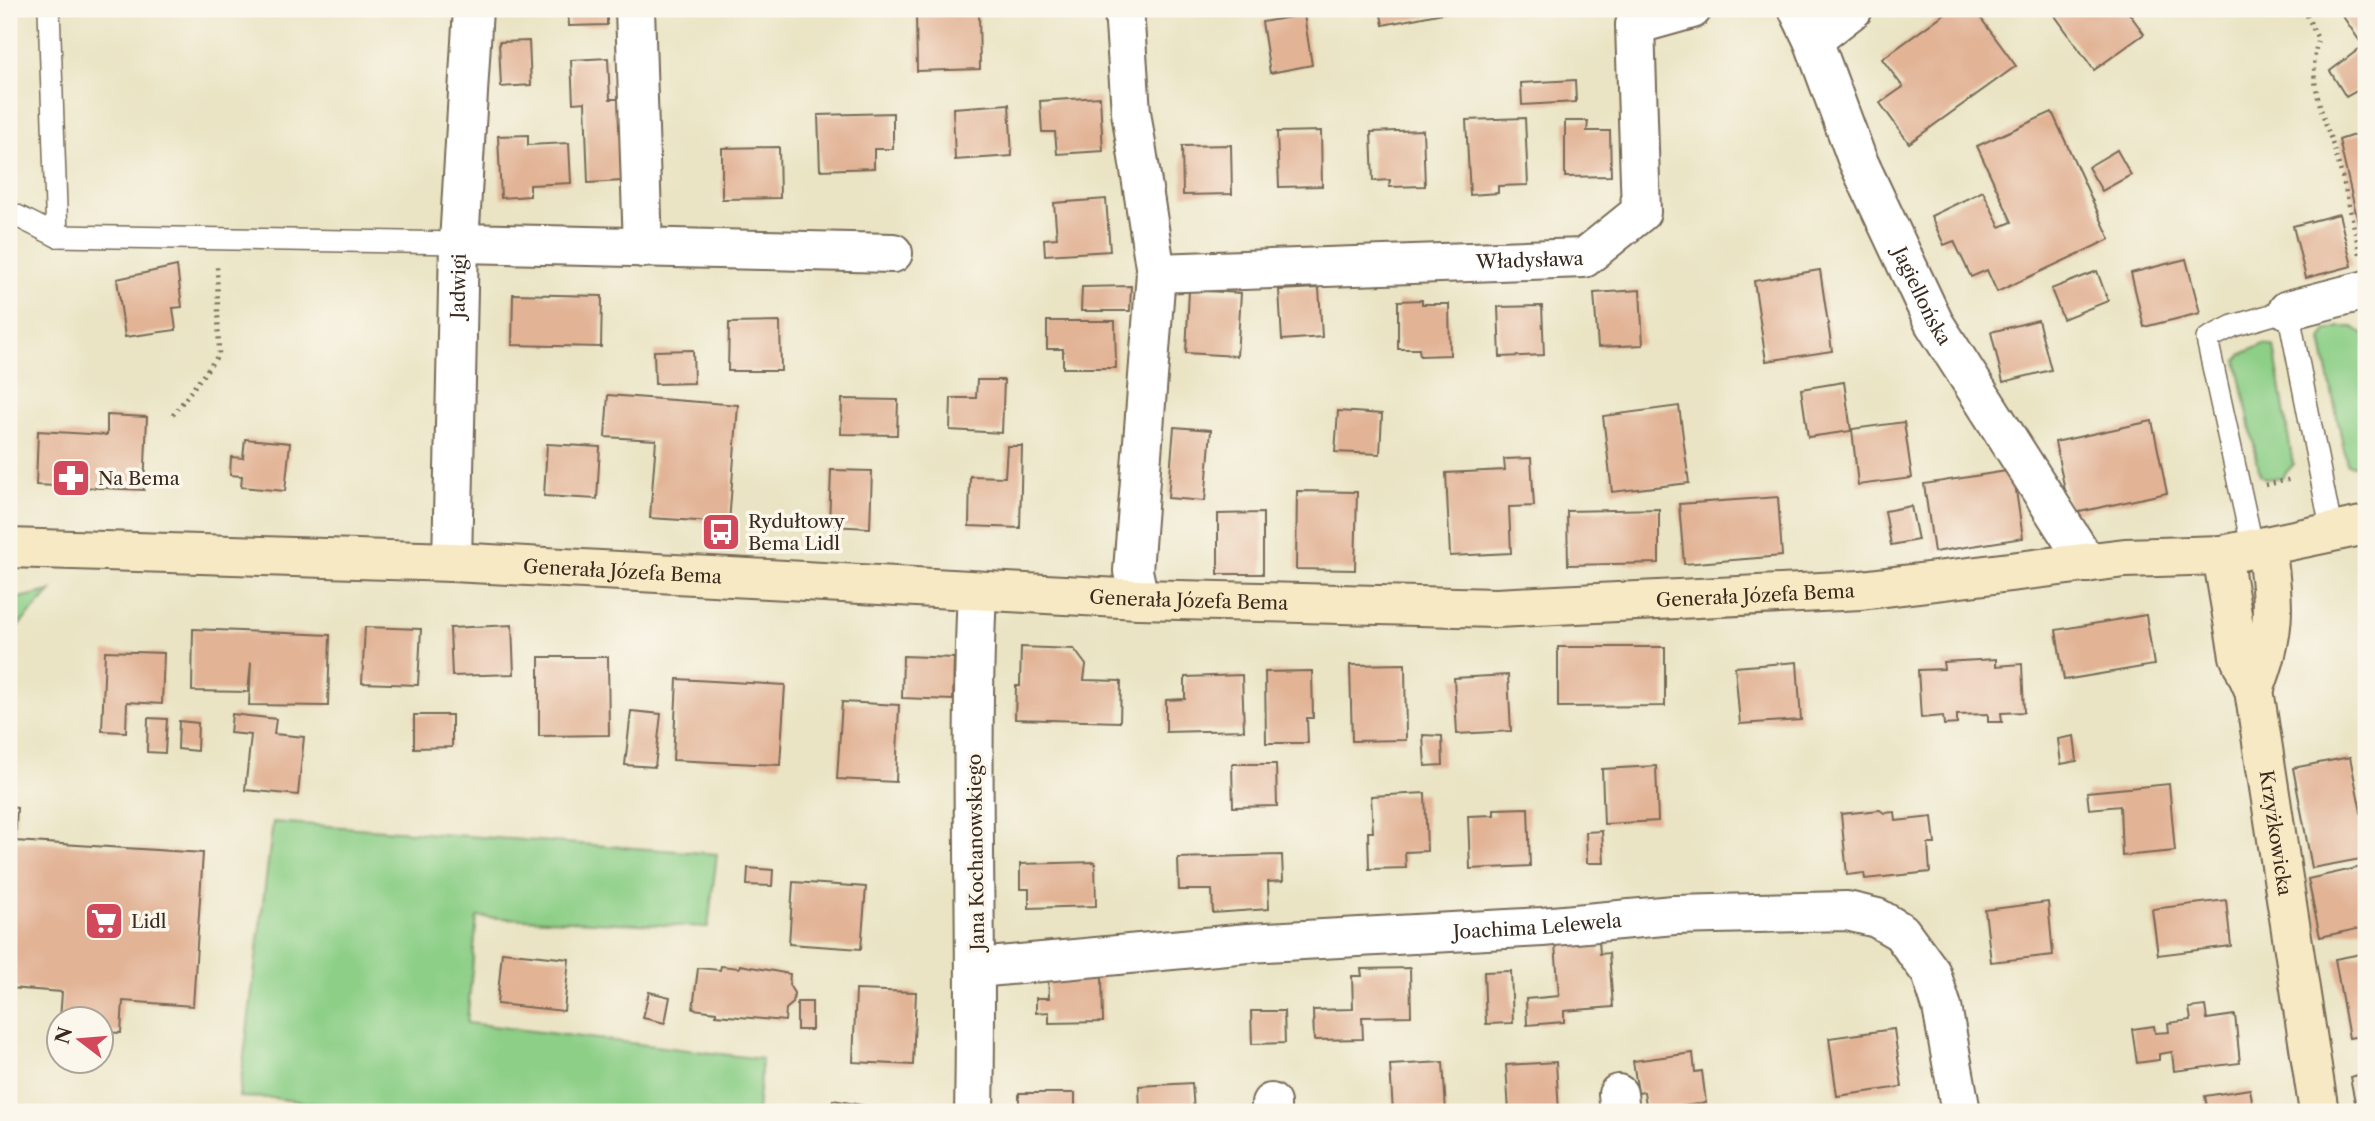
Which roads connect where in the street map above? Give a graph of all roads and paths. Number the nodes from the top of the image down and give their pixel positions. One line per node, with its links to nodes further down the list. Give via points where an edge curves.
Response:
1 (49, 9): 10 (lane)
2 (473, 9): 12 (street, Jadwigi)
3 (635, 9): 13 (street)
4 (1124, 9): 15 (street, via 1131,112)
5 (1692, 9): 15 (street, Władysława, via 1634,25 1641,212 1584,258)
6 (1853, 9): 8 (street)
7 (2304, 9): 16 (path, via 2318,39 2312,60 2319,108 2334,149)
8 (1805, 24): 23 (street, Jagiellońska, via 1857,159 1934,323)
9 (9, 212): 10 (lane)
10 (57, 236): 11 (lane)
11 (216, 240): 12 (lane); 18 (path, via 219,354)
12 (459, 243): 13 (street); 22 (street, Jadwigi)
13 (643, 248): 14 (street)
14 (893, 253)
15 (1156, 273): 25 (street, via 1133,570)
16 (2365, 278): 17 (street)
17 (2288, 310): 19 (lane); 21 (lane, via 2207,339)
18 (173, 415)
19 (2349, 529): 21 (street, Generała Józefa Bema)
20 (9, 548): 22 (street, Generała Józefa Bema)
21 (2247, 550): 23 (street, Generała Józefa Bema); 29 (street, Krzyżkowicka, via 2239,656 2254,690)
22 (452, 562): 24 (street, Generała Józefa Bema)
23 (2087, 563): 25 (street, Generała Józefa Bema, via 1861,590 1496,608)
24 (977, 591): 25 (street, Generała Józefa Bema); 26 (street, Jana Kochanowskiego)
25 (1139, 599)
26 (977, 968): 27 (street, Jana Kochanowskiego); 28 (street, Joachima Lelewela, via 1248,943 1542,928 1674,915 1847,911 1877,918 1901,932 1931,974 1942,1007)
27 (974, 1112)
28 (1961, 1112)
29 (2319, 1112)

